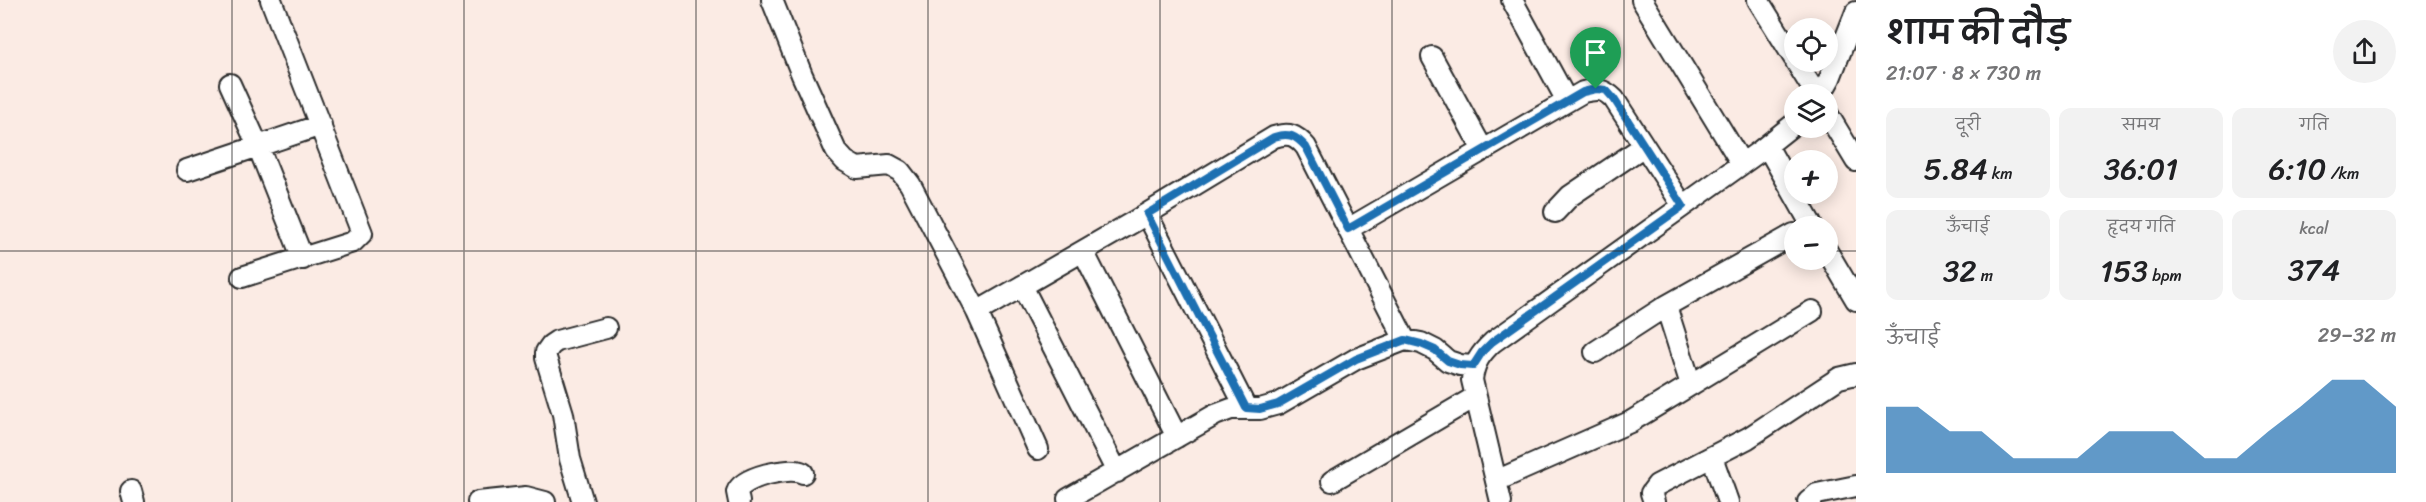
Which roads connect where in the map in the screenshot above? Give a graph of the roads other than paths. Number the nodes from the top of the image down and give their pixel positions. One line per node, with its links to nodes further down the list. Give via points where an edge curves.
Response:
1 (272, 0): 12 (street)
2 (772, 0): 36 (street, via 836,152 856,168 889,165 900,171)
3 (1512, 0): 11 (street)
4 (1642, 0): 20 (street)
5 (1758, 0): 7 (street)
6 (1855, 19): 10 (street)
7 (1784, 42)
8 (1432, 57): 18 (street)
9 (230, 84): 15 (street)
10 (1827, 84)
11 (1567, 101): 16 (street, via 1583,92 1606,90); 18 (street)
12 (321, 125): 15 (street); 29 (street, via 362,233 353,242)
13 (1838, 131): 19 (street)
14 (1784, 132): 17 (street)
15 (258, 146): 21 (street); 29 (street)
16 (1644, 146): 22 (street); 23 (street, via 1585,184)
17 (1767, 146): 20 (street); 25 (street)
18 (1483, 150): 26 (street)
19 (1856, 161)
20 (1742, 164): 22 (street)
21 (187, 170)
22 (1683, 206): 40 (street, via 1492,342)
23 (1555, 212)
24 (1147, 214): 26 (street, via 1285,134 1297,137 1306,147); 28 (street); 44 (street)
25 (1800, 216)
26 (1348, 229): 38 (street)
27 (1784, 240): 34 (street)
28 (1083, 251): 32 (street); 45 (street)
29 (303, 259): 31 (street)
30 (1838, 270): 33 (street)
31 (242, 277)
32 (1022, 286): 36 (street); 48 (street)
33 (1856, 300)
34 (1666, 306): 39 (street); 42 (street)
35 (1812, 311): 42 (street)
36 (978, 312): 46 (street)
37 (606, 327): 56 (street, via 557,341 546,352)
38 (1405, 340): 40 (street, via 1435,350 1448,361); 44 (street, via 1356,359 1278,404)
39 (1595, 352)
40 (1473, 366): 43 (street)
41 (1854, 378): 47 (street, via 1833,382)
42 (1691, 385): 51 (street, via 1630,422)
43 (1475, 397): 50 (street); 51 (street)
44 (1246, 408): 45 (street, via 1215,415)
45 (1178, 437): 48 (street)
46 (1038, 449)
47 (1712, 457): 59 (street, via 1657,485 1651,493); 60 (street)
48 (1117, 472): 53 (street)
49 (803, 473): 57 (street, via 779,471 742,484 737,492)
50 (1332, 481)
51 (1496, 481): 58 (street)
52 (1856, 486): 61 (street, via 1817,494)
53 (1068, 499)
54 (478, 502): 55 (street, via 526,497)
55 (545, 502)
56 (583, 502)
57 (739, 502)
58 (1501, 502)
59 (1654, 502)
60 (1728, 502)
61 (1808, 502)

